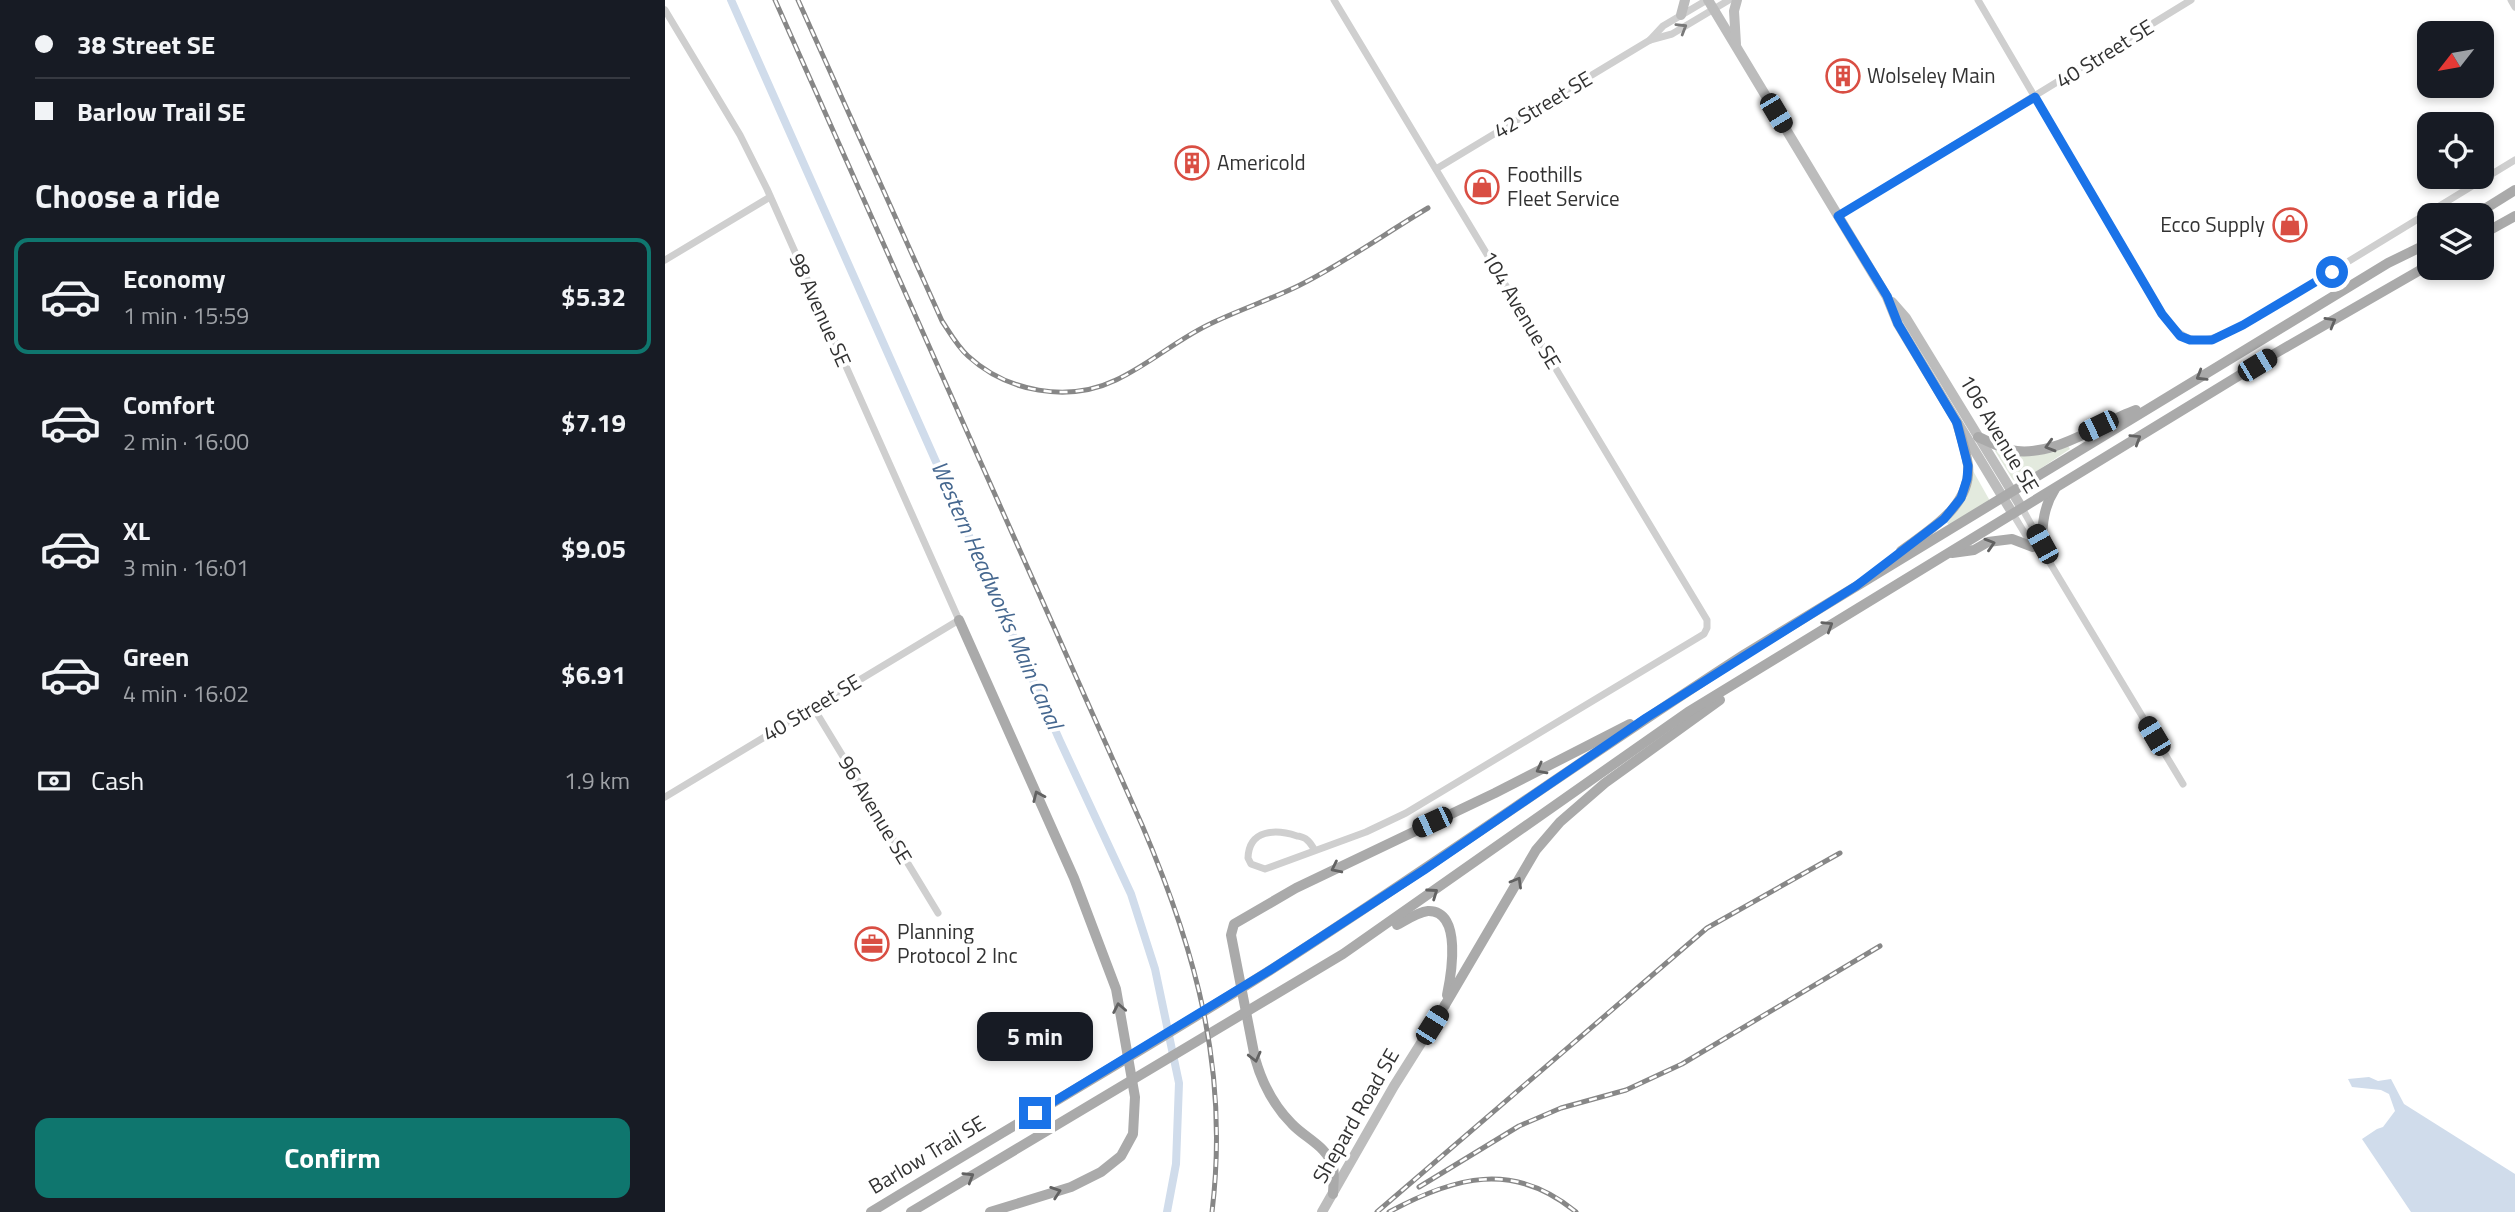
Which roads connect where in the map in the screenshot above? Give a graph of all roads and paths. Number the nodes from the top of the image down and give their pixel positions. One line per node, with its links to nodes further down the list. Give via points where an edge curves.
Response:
1 (1334, 0): 16 (street, 104 Avenue SE)
2 (1685, 0): 11 (street)
3 (1729, 0): 8 (street, 42 Street SE)
4 (1737, 0): 13 (street)
5 (1978, 0): 14 (street)
6 (2191, 0): 14 (street, 40 Street SE)
7 (2511, 0): 9 (street)
8 (1709, 3): 11 (street, 42 Street SE); 12 (street, 42 Street SE, one-way to 8, via 1672,34); 13 (street, 106 Avenue SE)
9 (2515, 7)
10 (665, 10): 18 (street, 98 Avenue SE, via 740,135)
11 (1681, 15): 12 (street, 42 Street SE)
12 (1650, 40): 16 (street, 42 Street SE)
13 (1736, 48): 20 (street, 106 Avenue SE)
14 (2035, 97): 15 (street, via 2162,314 2180,336 2190,340 2212,340 2243,325); 20 (street, 40 Street SE)
15 (2515, 160)
16 (1436, 169): 42 (street, 104 Avenue SE, via 1707,620 1707,628 1406,813)
17 (2515, 191): 19 (main road)
18 (770, 197): 24 (street); 36 (street, 98 Avenue SE)
19 (2494, 204)
20 (1838, 216): 26 (street, 106 Avenue SE)
21 (2515, 216): 22 (main road)
22 (2494, 228)
23 (2417, 249): 27 (main road, Barlow Trail SE, one-way to 27)
24 (665, 260)
25 (2417, 272): 30 (main road, Barlow Trail SE, one-way to 25)
26 (1887, 296): 28 (street, 106 Avenue SE, via 1898,324); 29 (street, 106 Avenue SE, via 1906,318)
27 (2158, 402): 29 (main road, one-way to 29, via 2031,452 2010,450); 31 (main road, Barlow Trail SE)
28 (1957, 423): 31 (street, 106 Avenue SE); 35 (main road, via 1968,466 1961,498 1944,519)
29 (1978, 437): 31 (street, 106 Avenue SE)
30 (2056, 487): 32 (main road, Barlow Trail SE); 33 (main road, via 2047,502)
31 (2007, 494): 32 (street, 106 Avenue SE); 35 (main road, Barlow Trail SE)
32 (2017, 511): 33 (street, 106 Avenue SE); 34 (main road, Barlow Trail SE)
33 (2039, 548): 34 (main road, one-way to 33, via 2012,539); 40 (street, 106 Avenue SE)
34 (1946, 554): 37 (main road, Barlow Trail SE, one-way to 34)
35 (1856, 586): 39 (main road, Barlow Trail SE)
36 (959, 620): 38 (street, 40 Street SE); 49 (main road, one-way to 36, via 1071,1187 1101,1172 1121,1156 1133,1134 1135,1097 1116,989 1074,878)
37 (1770, 662): 44 (main road, Barlow Trail SE, one-way to 37, via 1688,712); 45 (main road, one-way to 37, via 1536,850 1560,822 1605,783)
38 (813, 707): 41 (street, 40 Street SE); 43 (street, 96 Avenue SE)
39 (1646, 718): 46 (main road, one-way to 46, via 1296,888 1234,924 1231,935 1261,1078 1292,1125 1329,1158 1334,1168); 47 (main road, Barlow Trail SE, via 1267,972)
40 (2183, 784)
41 (665, 797)
42 (1314, 849): 42 (street, via 1265,869 1248,858 1252,844 1272,831 1307,839)
43 (938, 913)
44 (1343, 954): 45 (main road, via 1416,915 1439,914 1452,934 1453,949); 48 (main road, Barlow Trail SE, one-way to 44)
45 (1445, 1005): 46 (street, Shepard Road SE)
46 (1333, 1194): 50 (street, Shepard Road SE)
47 (871, 1212)
48 (911, 1212)
49 (991, 1212)
50 (1322, 1212)

